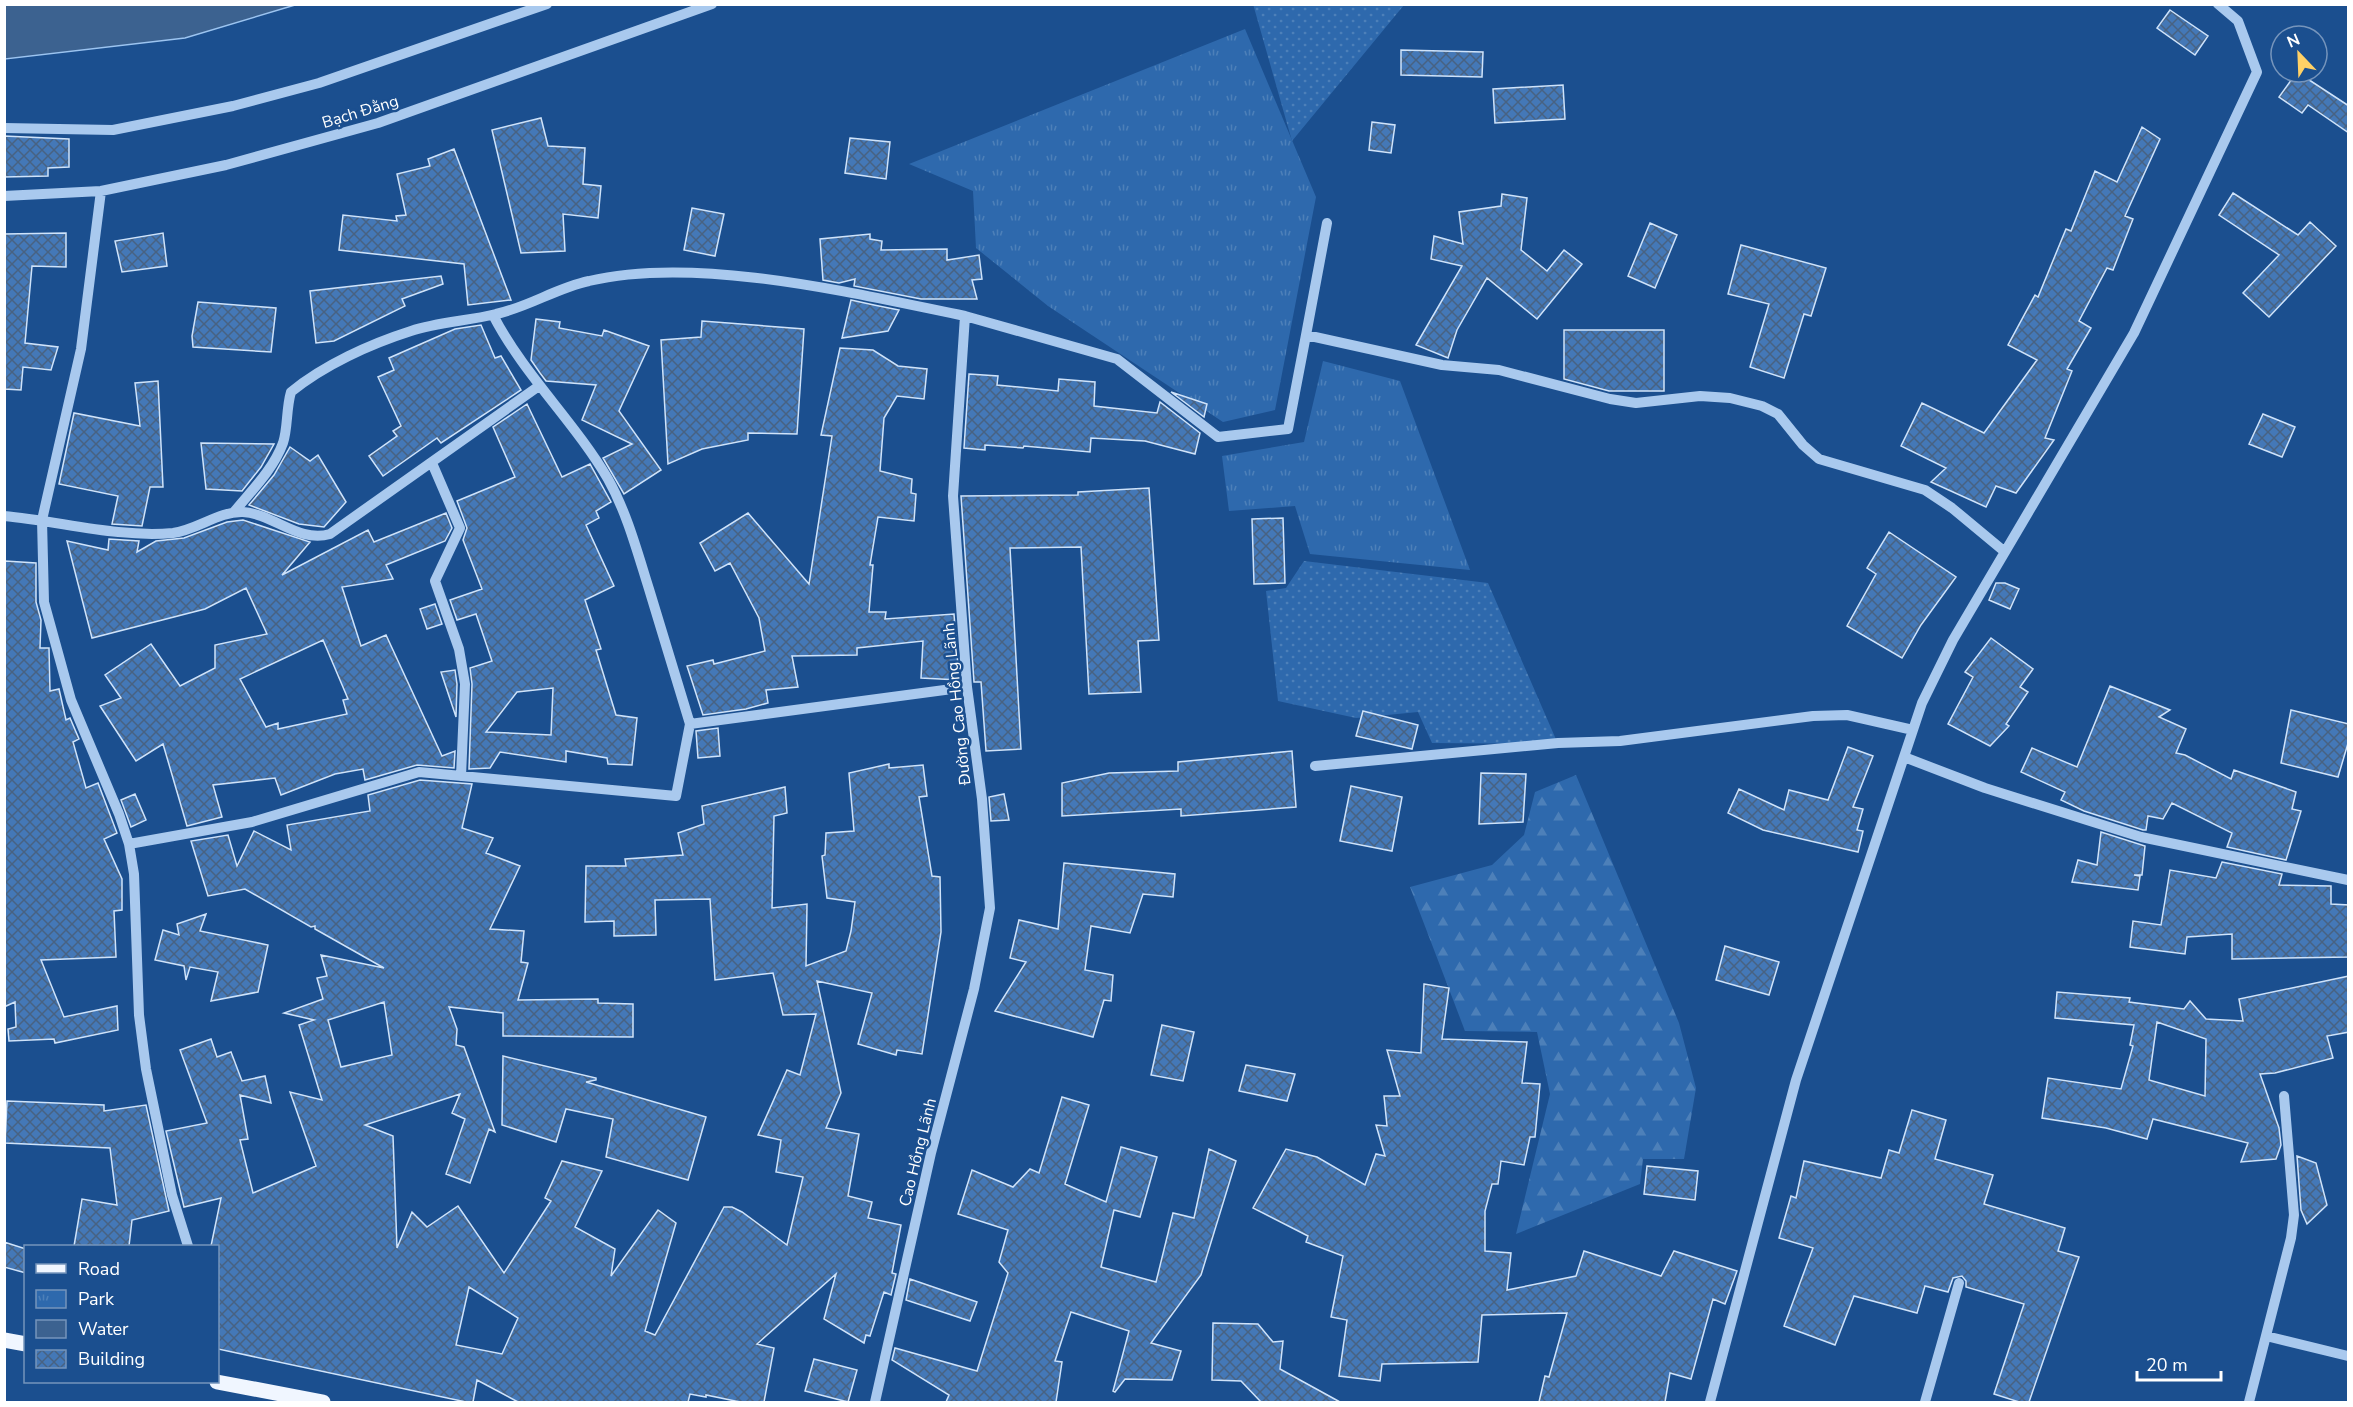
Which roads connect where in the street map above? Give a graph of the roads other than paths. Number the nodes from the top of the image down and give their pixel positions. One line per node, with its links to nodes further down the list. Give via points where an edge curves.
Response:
1 (547, 4): 4 (street, via 319,83 233,106 113,130)
2 (712, 4): 5 (street, Bạch Đằng, via 378,123 226,165)
3 (2218, 4): 16 (street, via 2238,21 2257,72 2134,333)
4 (4, 128)
5 (101, 191): 6 (street, Bạch Đằng); 15 (street, via 81,349)
6 (4, 196)
7 (1327, 224): 10 (street)
8 (493, 315): 9 (street, via 522,308 549,293 589,280 654,272 758,279); 11 (street); 13 (street, via 412,331 350,356 303,382 291,392 279,453)
9 (965, 316): 10 (street, via 1117,359 1218,437 1288,429); 17 (street, Đường Cao Hồng Lãnh, via 953,496)
10 (1306, 335): 16 (street, via 1442,365 1499,370 1610,399 1636,403 1700,396 1762,406 1778,414 1820,459 1925,490)
11 (539, 386): 12 (street); 18 (street, via 586,443 629,524)
12 (432, 463): 13 (street, via 330,534 317,538 264,516); 22 (street, via 460,528 435,581 459,649 465,684)
13 (234, 512): 15 (street, via 175,532 135,532)
14 (4, 516): 15 (street)
15 (42, 520): 23 (street, via 44,602 49,624 71,700)
16 (2005, 552): 19 (street, via 1953,640)
17 (967, 687): 18 (street); 25 (street, Đường Cao Hồng Lãnh, via 982,799)
18 (690, 724): 22 (street, via 676,796)
19 (1913, 730): 20 (street); 21 (street, via 1847,716 1813,716 1620,741 1558,743)
20 (1904, 757): 24 (street, via 1985,788 2141,837); 36 (street, via 1796,1080)
21 (1315, 766)
22 (460, 776): 23 (street, via 419,772 252,822)
23 (129, 844): 27 (street, via 146,1069 172,1195)
24 (2349, 880)
25 (990, 908): 35 (street, Cao Hồng Lãnh)
26 (2284, 1096): 29 (street, via 2294,1215)
27 (188, 1245)
28 (1959, 1283): 37 (street)
29 (2266, 1336): 32 (street); 38 (street)
30 (4, 1340): 31 (main road)
31 (24, 1344)
32 (2349, 1356)
33 (219, 1382): 34 (main road)
34 (323, 1402)
35 (875, 1402)
36 (1710, 1402)
37 (1925, 1402)
38 (2249, 1402)

